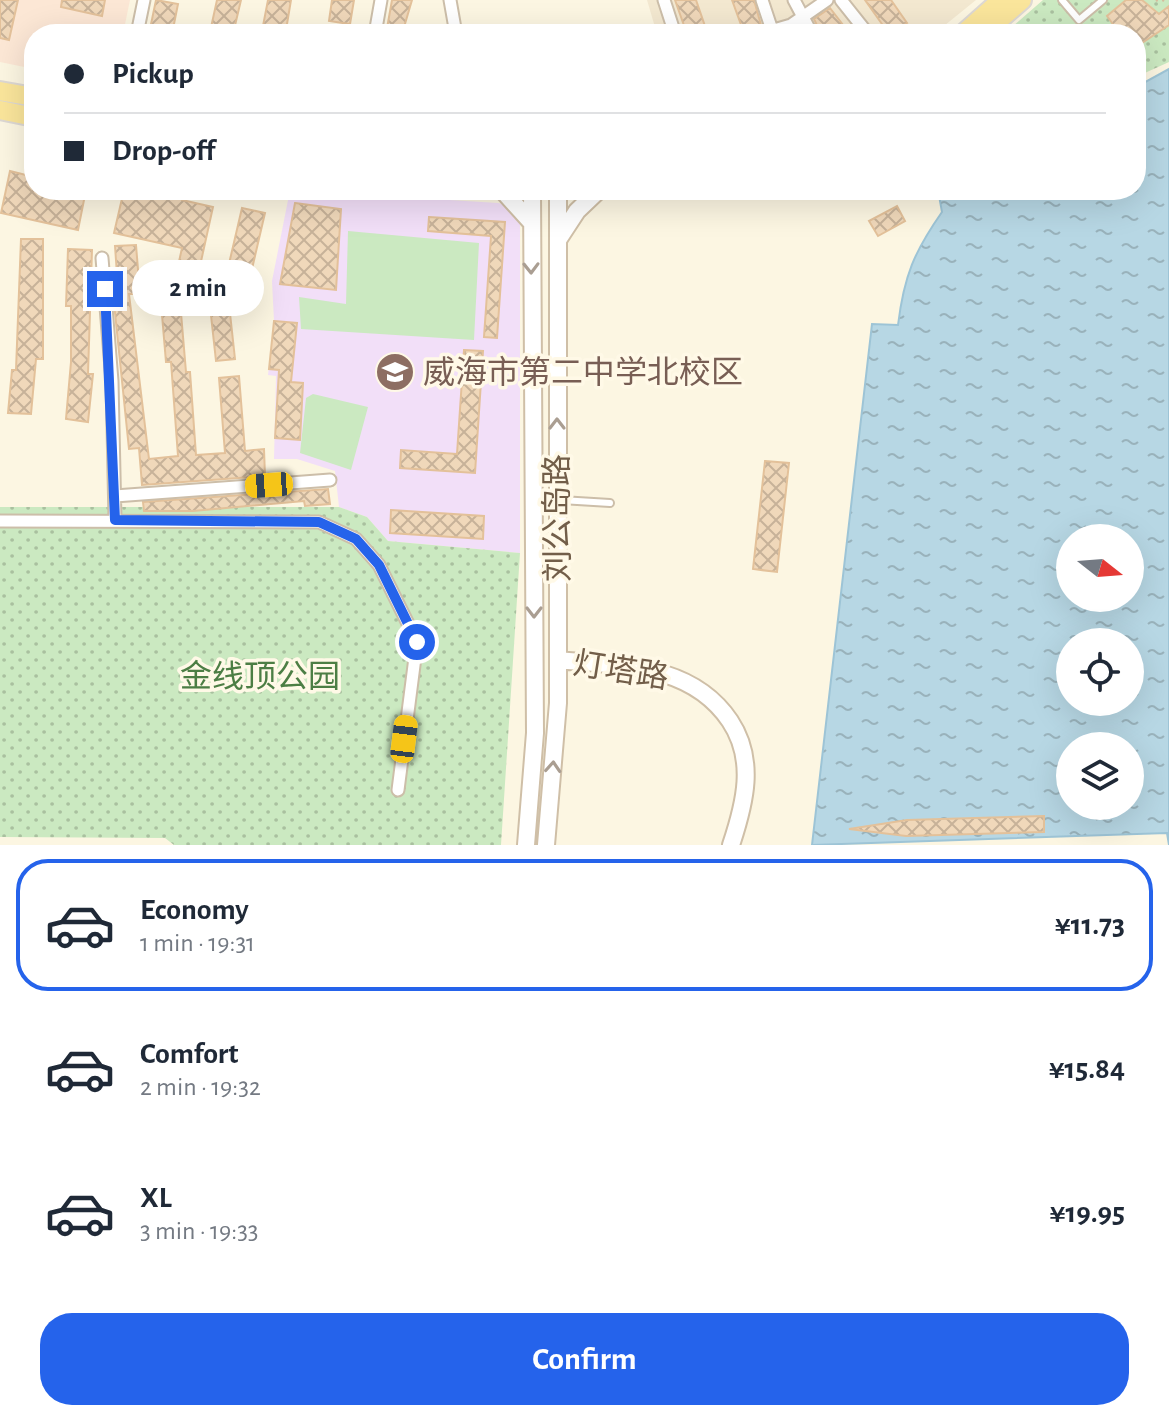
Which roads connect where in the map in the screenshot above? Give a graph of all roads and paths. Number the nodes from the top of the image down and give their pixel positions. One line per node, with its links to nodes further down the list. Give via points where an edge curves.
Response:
1 (144, 0): 16 (street)
2 (381, 0): 17 (street)
3 (450, 0): 18 (street)
4 (664, 0): 19 (street)
5 (762, 0): 20 (street)
6 (794, 0): 15 (street)
7 (827, 0): 15 (street)
8 (841, 0): 23 (street)
9 (1001, 0): 24 (main road)
10 (1022, 0): 25 (main road)
11 (1062, 0): 12 (lane, via 1079,20)
12 (1103, 0)
13 (1156, 0): 14 (path)
14 (1164, 0)
15 (801, 18): 21 (street); 22 (street)
16 (139, 24)
17 (377, 24)
18 (454, 24)
19 (672, 24)
20 (765, 24)
21 (786, 24)
22 (805, 24)
23 (860, 24)
24 (974, 24)
25 (1005, 24)
26 (0, 91): 27 (main road)
27 (24, 95)
28 (0, 110): 29 (main road)
29 (24, 115)
30 (511, 200): 34 (main road)
31 (532, 200): 34 (main road, 刘公岛路)
32 (558, 200): 35 (main road, 刘公岛路)
33 (586, 200): 35 (main road)
34 (531, 222): 45 (main road, 刘公岛路, one-way to 45, via 535,733)
35 (557, 241): 39 (main road, 刘公岛路, one-way to 35)
36 (102, 258): 38 (street)
37 (330, 480): 38 (street)
38 (115, 496): 41 (street)
39 (557, 499): 40 (lane); 43 (main road, 刘公岛路)
40 (610, 503)
41 (115, 520): 42 (street); 44 (street, via 319,522 356,539 379,565 417,642)
42 (0, 521)
43 (558, 660): 46 (main road, 刘公岛路, one-way to 43); 47 (main road, 灯塔路, via 653,670 689,682 716,700 740,740 747,770 742,813)
44 (398, 790)
45 (526, 845)
46 (546, 845)
47 (731, 845)

